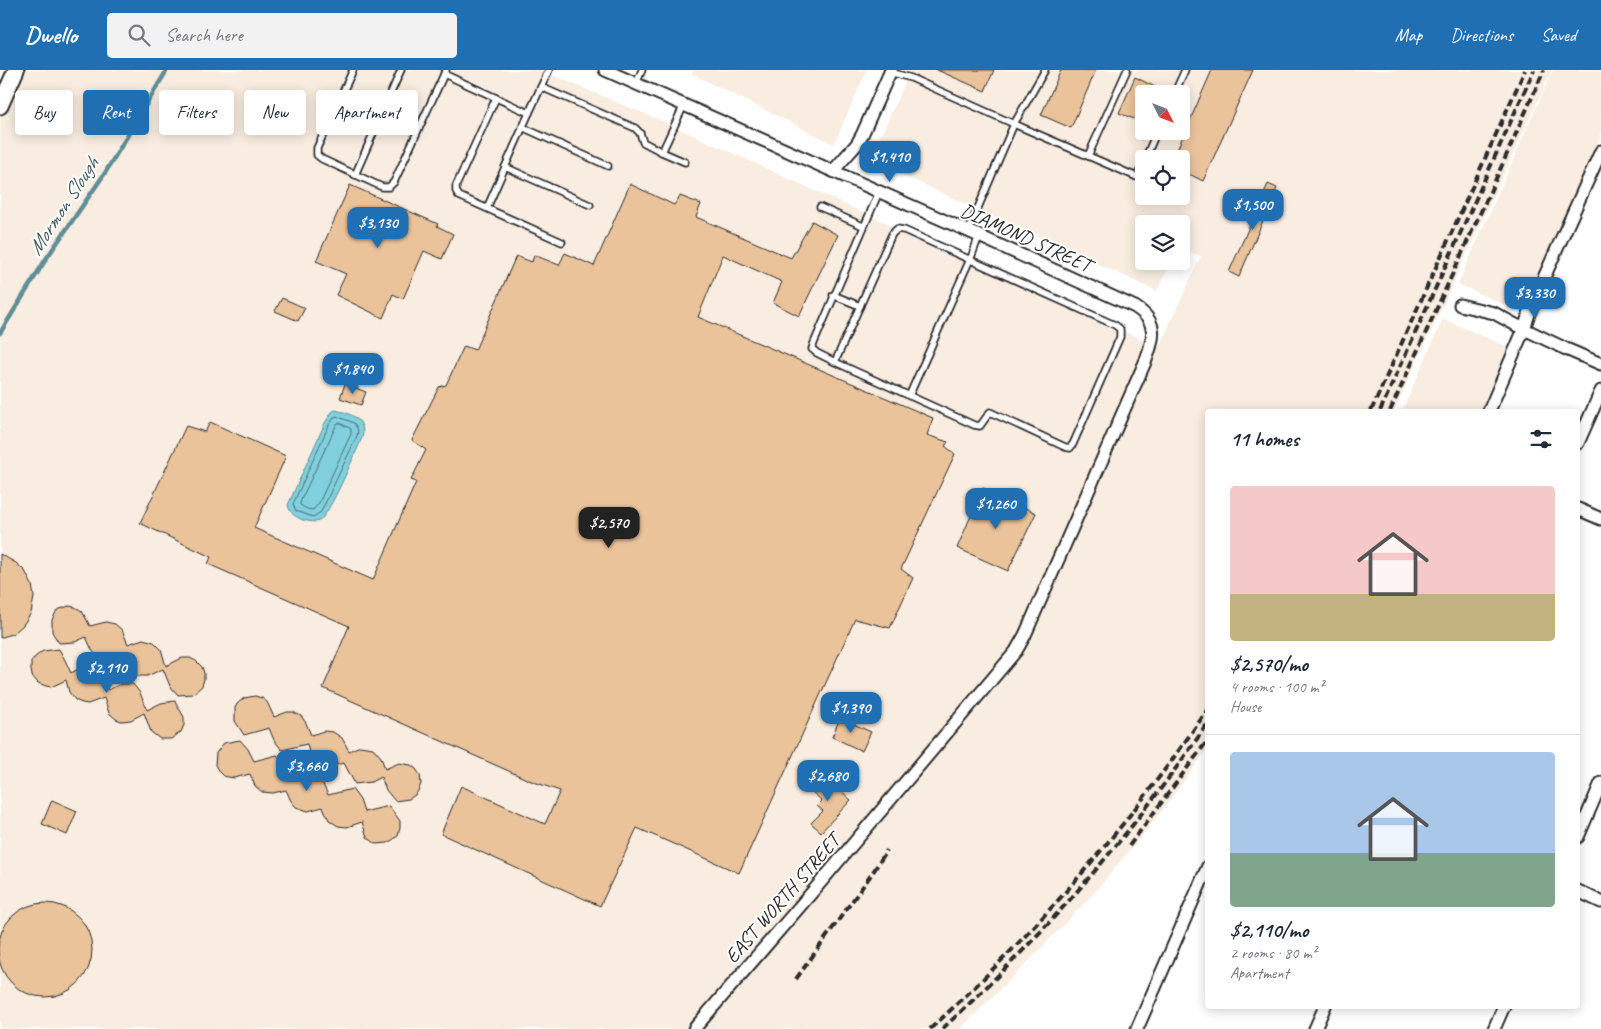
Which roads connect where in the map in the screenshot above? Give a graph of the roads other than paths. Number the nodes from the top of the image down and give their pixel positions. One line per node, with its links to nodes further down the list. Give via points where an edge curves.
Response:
1 (16, 70): 17 (main road)
2 (353, 70): 28 (lane, via 317,148 317,155)
3 (400, 70): 28 (lane)
4 (549, 70): 14 (lane)
5 (605, 70): 12 (street, DIAMOND STREET)
6 (642, 70): 12 (lane)
7 (1045, 70): 19 (lane)
8 (1127, 70): 23 (lane)
9 (1185, 70): 13 (lane)
10 (891, 71): 19 (lane); 27 (street, via 859,140)
11 (445, 72): 15 (lane); 28 (lane, via 394,182 389,187 382,187)
12 (636, 84): 16 (street, DIAMOND STREET)
13 (1178, 85)
14 (542, 87): 18 (lane); 22 (lane, via 635,128 643,142)
15 (496, 98): 18 (lane); 33 (lane, via 456,186 459,196)
16 (684, 105): 22 (lane); 27 (street, DIAMOND STREET)
17 (0, 106)
18 (529, 113): 20 (lane)
19 (1014, 124): 23 (lane); 35 (lane)
20 (522, 127): 25 (lane); 26 (lane)
21 (1601, 150): 43 (street)
22 (662, 152): 24 (lane)
23 (1088, 156): 29 (lane)
24 (685, 162)
25 (608, 166)
26 (505, 167): 31 (lane); 33 (lane)
27 (833, 171): 30 (street, DIAMOND STREET)
28 (355, 175)
29 (1135, 176)
30 (878, 192): 34 (lane); 35 (street, DIAMOND STREET)
31 (590, 204)
32 (820, 207): 34 (lane)
33 (486, 208): 37 (lane)
34 (863, 226): 39 (lane)
35 (968, 231): 36 (street, DIAMOND STREET)
36 (979, 236): 38 (lane); 42 (street, DIAMOND STREET, via 1135,306)
37 (562, 242)
38 (970, 259): 41 (lane, via 897,229); 47 (lane); 47 (lane, via 1120,329 1120,337 1073,444 1070,448 1065,447 990,412 980,426 974,425)
39 (833, 295): 41 (lane); 44 (lane, via 812,349)
40 (1460, 305): 43 (street, via 1494,312)
41 (860, 306): 44 (lane)
42 (1151, 324): 59 (street, EAST WORTH STREET, via 1154,333 1146,360 1016,651)
43 (1524, 329): 45 (street); 48 (street)
44 (835, 362): 47 (lane)
45 (1601, 364)
46 (1601, 391): 49 (street)
47 (909, 396)
48 (1490, 409)
49 (1580, 439)
50 (1580, 510): 51 (street)
51 (1601, 520)
52 (1601, 783): 53 (street)
53 (1580, 832)
54 (1205, 873): 60 (street)
55 (1580, 892): 56 (street)
56 (1601, 902)
57 (1324, 1009): 61 (street)
58 (1503, 1009): 62 (street)
59 (694, 1029)
60 (1137, 1029)
61 (1315, 1029)
62 (1494, 1029)

